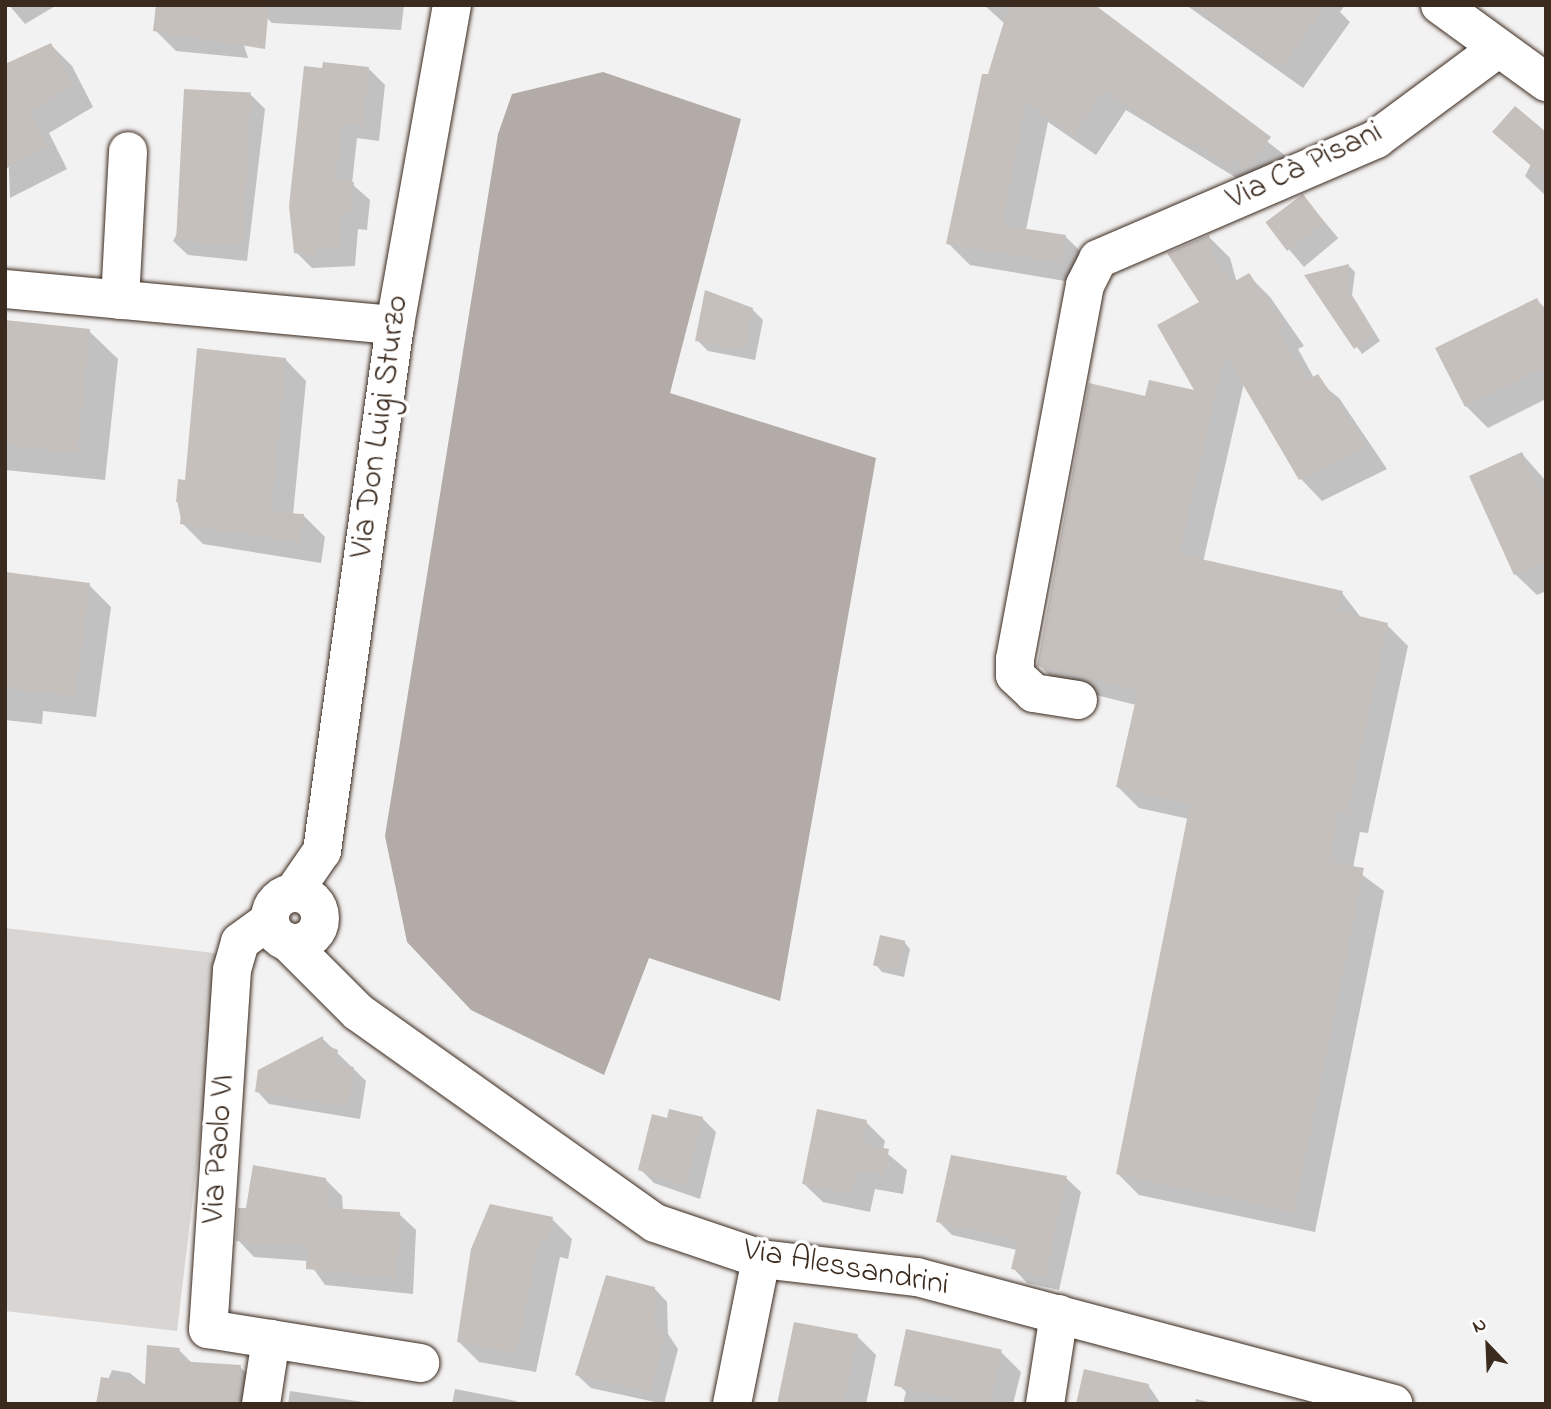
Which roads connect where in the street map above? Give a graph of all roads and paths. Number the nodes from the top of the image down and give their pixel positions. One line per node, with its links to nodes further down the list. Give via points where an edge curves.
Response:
1 (452, 5): 8 (street, Via Don Luigi Sturzo)
2 (1440, 5): 3 (street)
3 (1496, 50): 4 (street); 9 (street, Via Cà Pisani, via 1376,139 1098,260 1085,285 1015,659 1015,676 1034,693)
4 (1546, 82)
5 (128, 152): 7 (street)
6 (5, 289): 7 (street)
7 (120, 300): 8 (street)
8 (395, 325): 10 (street, Via Don Luigi Sturzo, via 322,851 326,879)
9 (1078, 701)
10 (297, 919): 11 (street, Via Alessandrini, via 327,979 359,1012 655,1223); 13 (street, Via Paolo VI, via 240,943 232,970 208,1329)
11 (761, 1259): 12 (street, Via Alessandrini, via 917,1277); 16 (street)
12 (1059, 1314): 17 (street); 18 (street, Via Alessandrini)
13 (271, 1339): 14 (street, Via Paolo VI); 15 (street)
14 (420, 1363)
15 (261, 1404)
16 (732, 1404)
17 (1045, 1404)
18 (1393, 1404)

